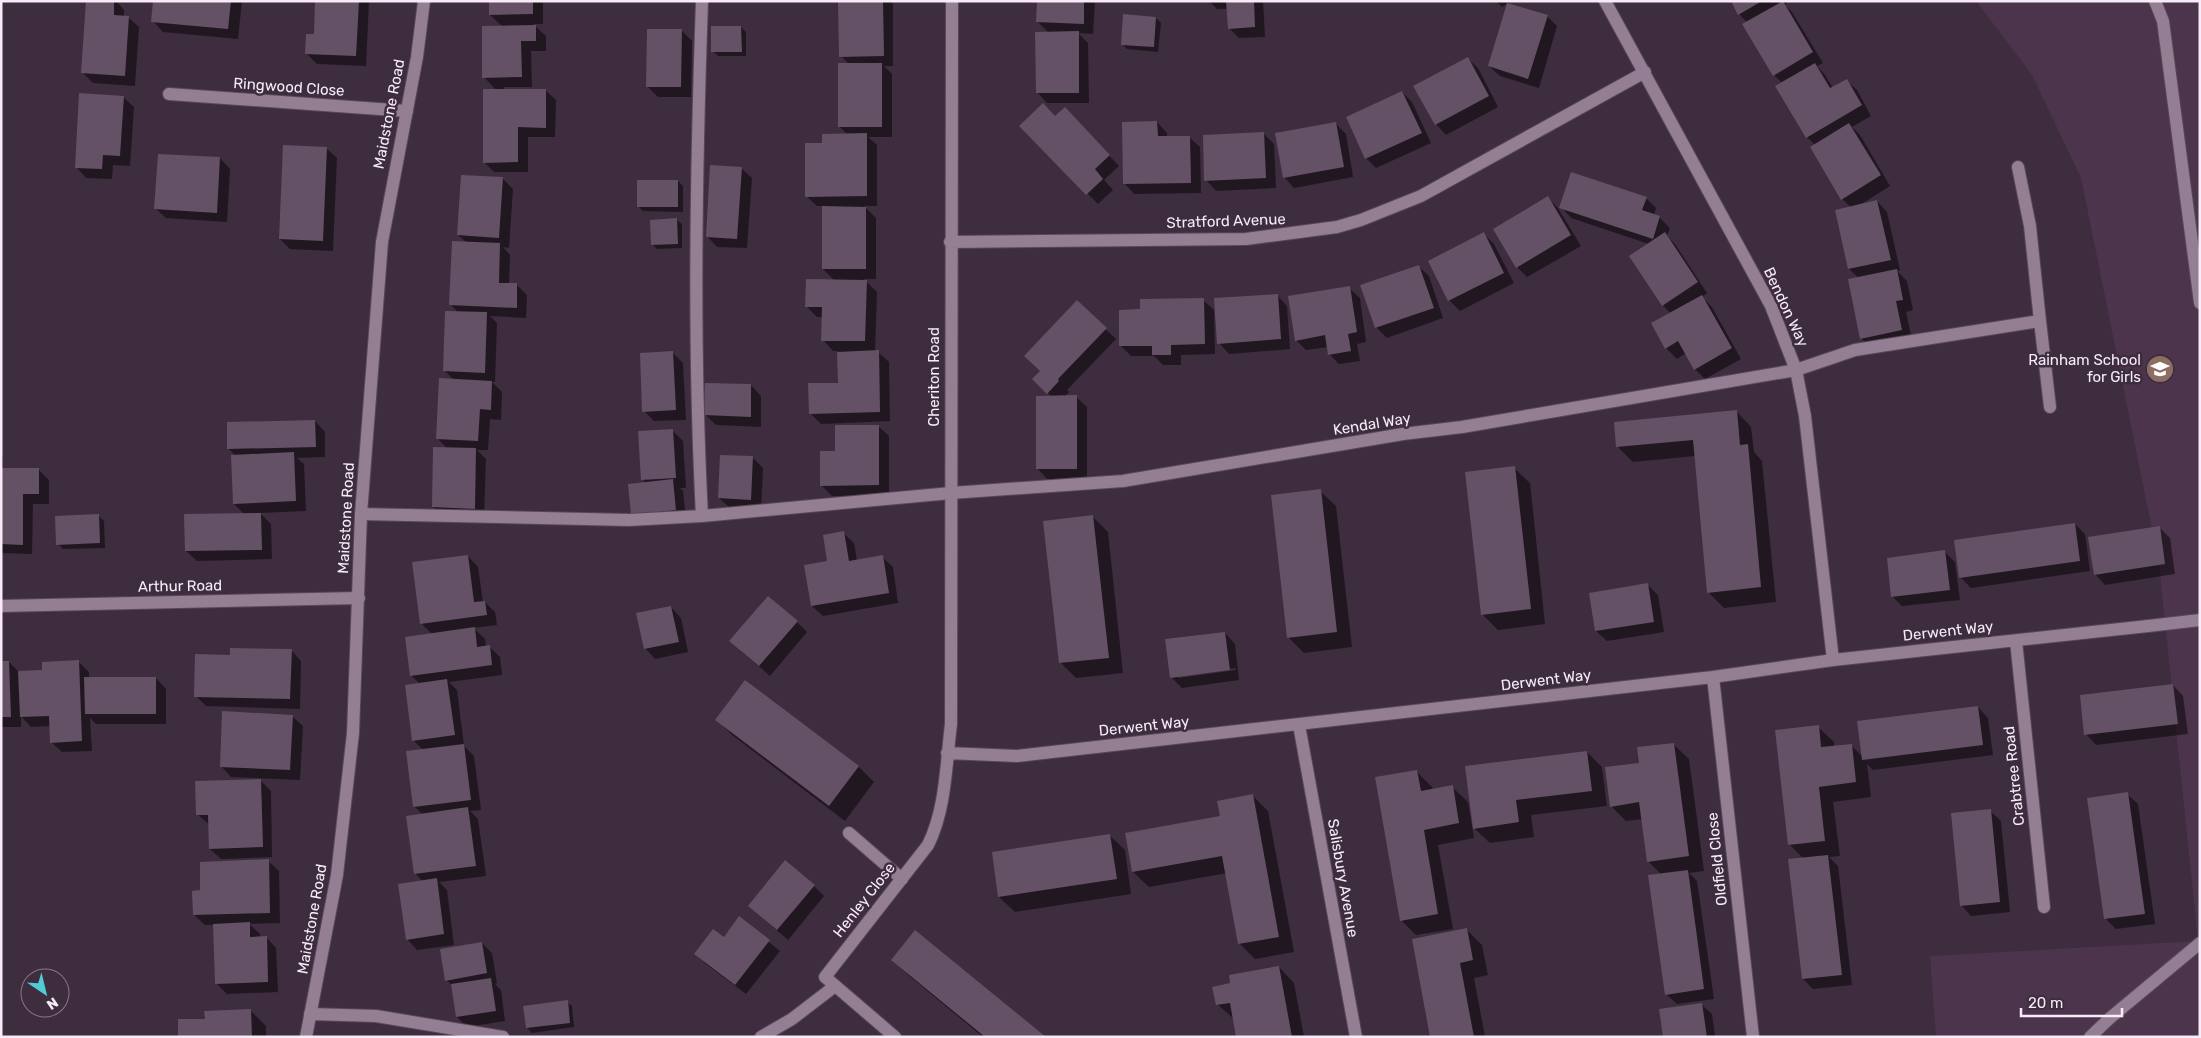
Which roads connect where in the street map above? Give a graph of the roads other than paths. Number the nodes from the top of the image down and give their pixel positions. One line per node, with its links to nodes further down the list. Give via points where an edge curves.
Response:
1 (424, 1): 8 (street, Maidstone Road)
2 (702, 1): 17 (street, via 697,394)
3 (952, 1): 10 (street, Cheriton Road)
4 (1605, 1): 6 (street, Bendon Way)
5 (2155, 1): 11 (street, via 2163,21)
6 (1645, 72): 10 (street, Stratford Avenue, via 1421,196 1337,227 1246,239); 13 (street, Bendon Way, via 1771,306)
7 (169, 94): 8 (street, Ringwood Close)
8 (407, 111): 16 (street, Maidstone Road, via 382,242)
9 (2018, 167): 12 (street, via 2030,226)
10 (950, 242): 15 (street, Cheriton Road)
11 (2200, 303)
12 (2040, 322): 13 (street, Kendal Way, via 1855,350); 14 (street)
13 (1796, 370): 15 (street, Kendal Way, via 1472,426 1403,434 1123,481); 22 (street, Bendon Way, via 1805,416)
14 (2050, 408)
15 (951, 493): 17 (street, Kendal Way); 25 (street, Cheriton Road, via 951,724)
16 (361, 514): 17 (street, Kendal Way, via 629,520); 18 (street, Maidstone Road)
17 (702, 516)
18 (359, 598): 19 (street, Arthur Road); 31 (street, Maidstone Road, via 353,733 342,840)
19 (1, 606)
20 (2200, 620): 21 (street, Derwent Way)
21 (2016, 641): 22 (street, Derwent Way); 28 (street, Crabtree Road)
22 (1833, 660): 23 (street, Derwent Way)
23 (1713, 677): 24 (street, Derwent Way); 37 (street, Oldfield Close)
24 (1299, 725): 25 (street, Derwent Way, via 1017,756); 36 (street, Salisbury Avenue)
25 (947, 753): 27 (street, Henley Close, via 935,831)
26 (849, 833): 27 (street)
27 (902, 879): 30 (street, Henley Close, via 824,977)
28 (2044, 907)
29 (2200, 943): 38 (street)
30 (835, 986): 34 (street, via 792,1019); 35 (street)
31 (310, 1014): 32 (street, Maidstone Road); 33 (street, via 376,1016)
32 (306, 1037)
33 (503, 1037)
34 (761, 1037)
35 (895, 1037)
36 (1356, 1037)
37 (1752, 1037)
38 (2090, 1037)

